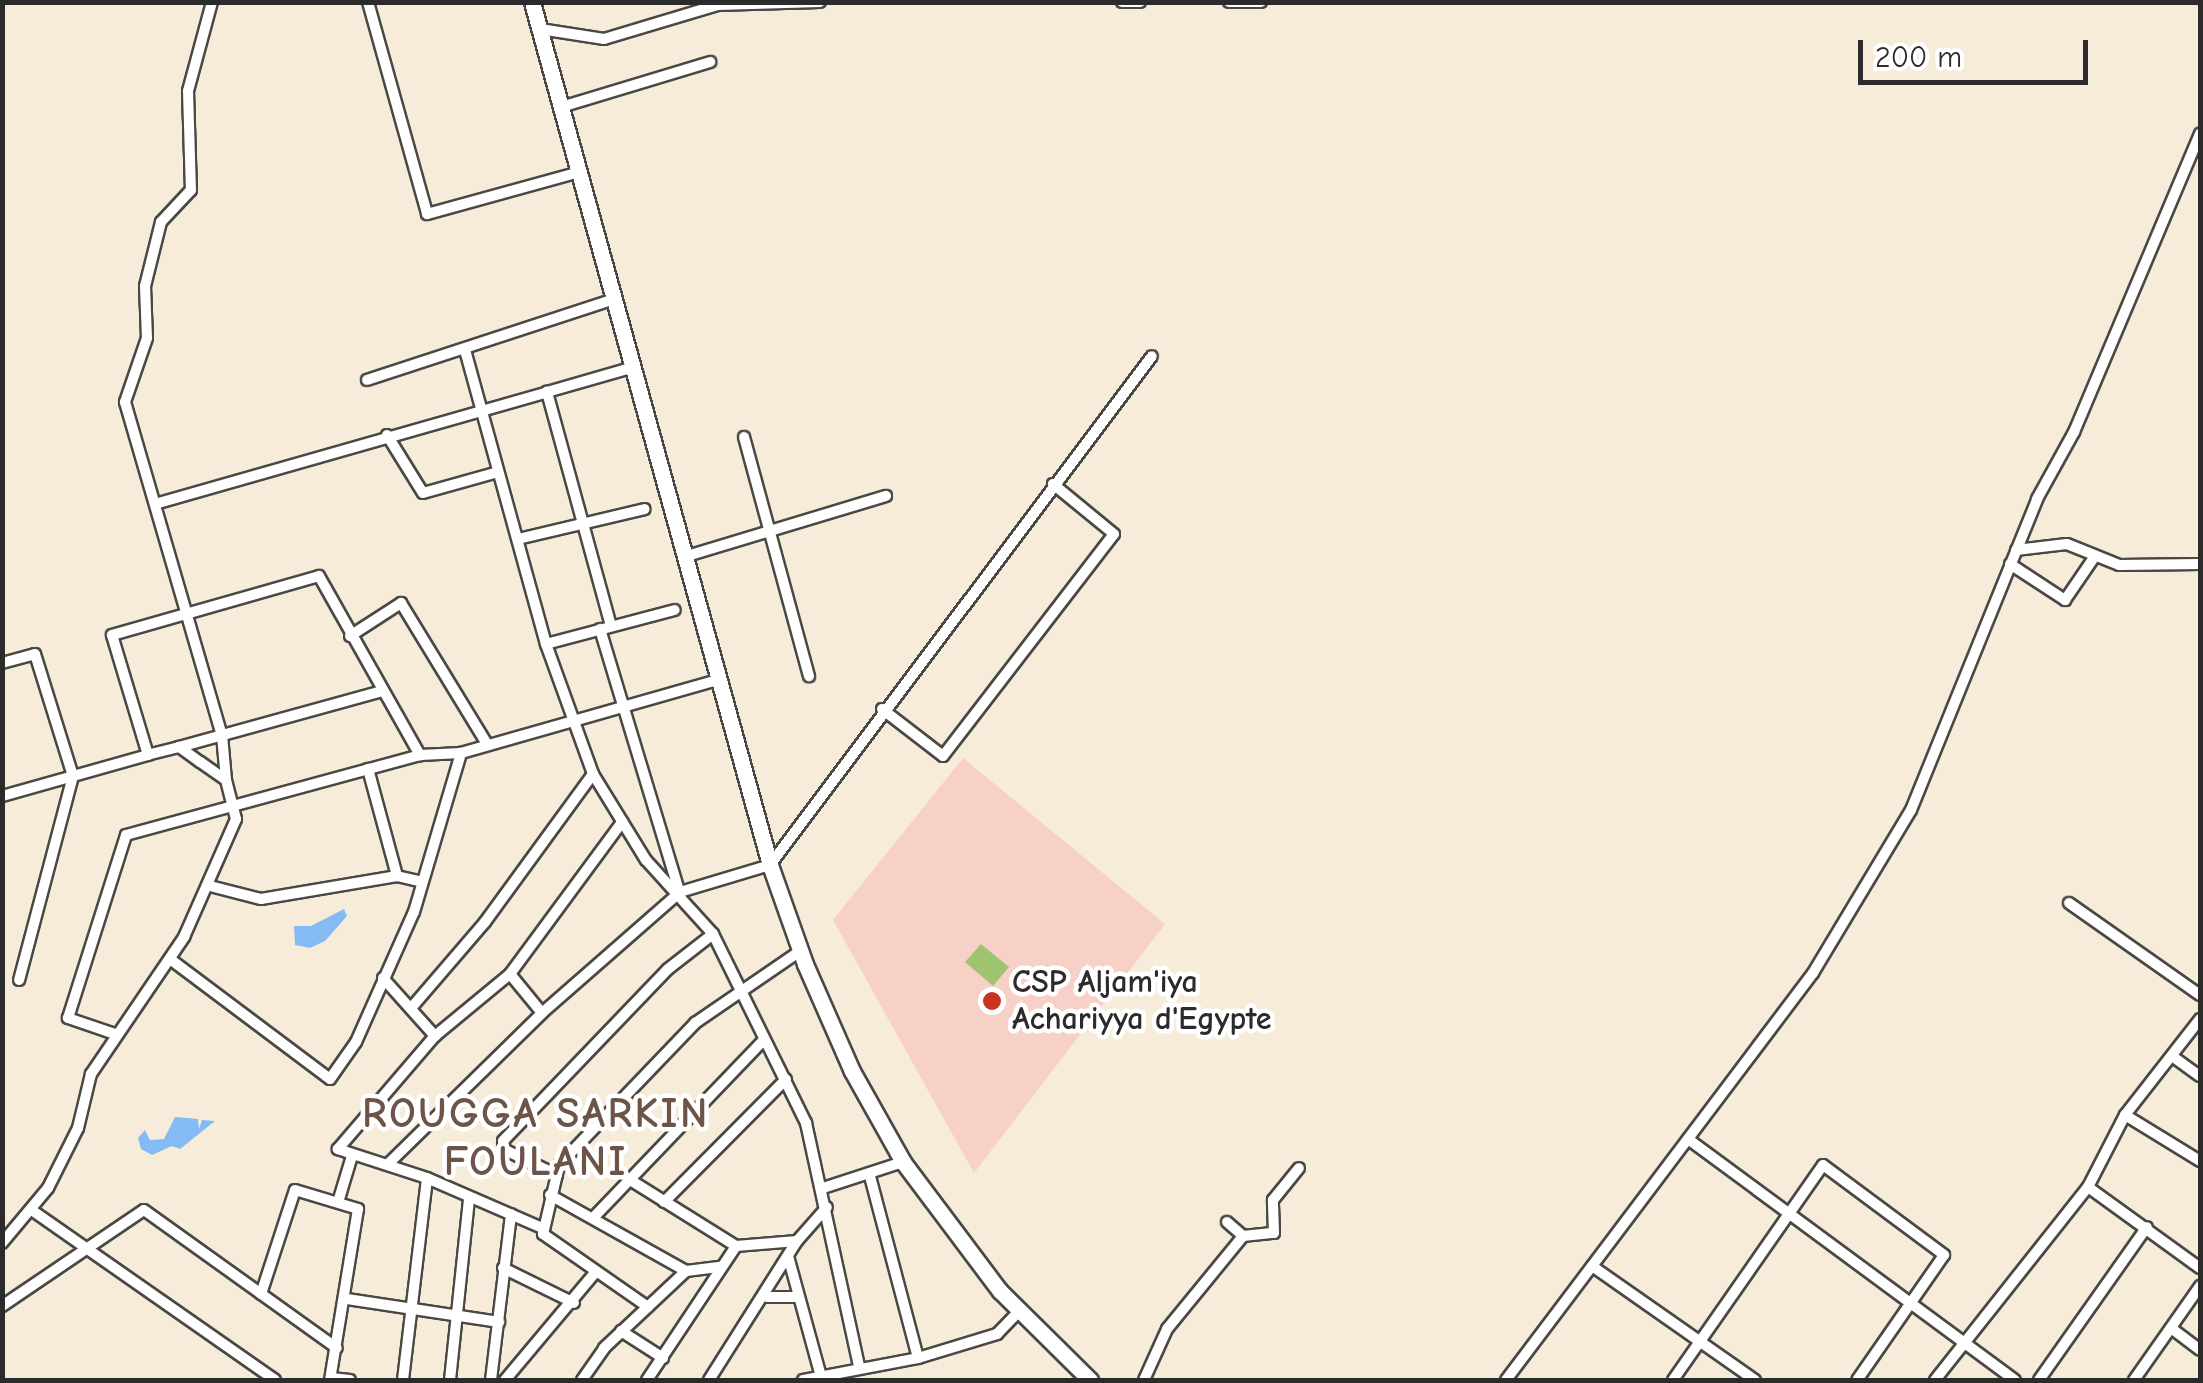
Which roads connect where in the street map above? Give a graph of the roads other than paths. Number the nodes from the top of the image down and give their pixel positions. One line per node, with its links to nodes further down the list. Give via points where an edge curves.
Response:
1 (212, 2): 26 (street, via 188,90 191,190 161,222 146,286 147,338 124,402)
2 (368, 2): 13 (street, via 427,214)
3 (532, 2): 9 (highway)
4 (820, 2): 9 (street, via 717,5 604,38)
5 (1122, 2): 6 (street)
6 (1140, 2)
7 (1229, 2): 8 (street)
8 (1260, 2)
9 (540, 29): 11 (highway)
10 (710, 62): 11 (street)
11 (561, 107): 13 (highway)
12 (2200, 133): 31 (street, via 2074,432)
13 (580, 172): 14 (highway)
14 (615, 299): 15 (street); 17 (highway)
15 (465, 350): 18 (street); 20 (street)
16 (1152, 356): 24 (street)
17 (634, 367): 19 (street); 32 (highway)
18 (367, 380)
19 (547, 392): 20 (street); 28 (street)
20 (480, 411): 21 (street); 23 (street)
21 (387, 436): 23 (street, via 423,494); 26 (street)
22 (744, 437): 29 (street)
23 (498, 472): 30 (street)
24 (1053, 484): 46 (street); 46 (street, via 1114,534 943,756)
25 (886, 496): 29 (street)
26 (155, 504): 37 (street)
27 (645, 508): 28 (street)
28 (582, 524): 30 (street); 38 (street)
29 (770, 531): 32 (street); 42 (street)
30 (518, 540): 40 (street)
31 (2016, 550): 33 (street, via 2067,544); 34 (street)
32 (687, 556): 43 (highway)
33 (2095, 556): 34 (street, via 2065,600); 35 (street, via 2142,567)
34 (2010, 564): 85 (street, via 1902,824 1813,973)
35 (2200, 564)
36 (674, 610): 38 (street)
37 (187, 614): 39 (street, via 319,576); 48 (street); 52 (street, via 112,635)
38 (606, 628): 40 (street); 45 (street)
39 (350, 636): 44 (street); 49 (street, via 401,603)
40 (546, 644): 47 (street)
41 (2, 663): 56 (street, via 35,654)
42 (809, 676)
43 (720, 678): 45 (street); 61 (highway)
44 (382, 691): 48 (street); 53 (street)
45 (626, 702): 47 (street); 65 (street)
46 (882, 708): 61 (street)
47 (569, 717): 49 (street); 55 (street)
48 (222, 735): 50 (street); 57 (street)
49 (487, 744): 51 (street)
50 (179, 747): 52 (street); 57 (street)
51 (461, 753): 53 (street); 63 (street)
52 (148, 755): 56 (street)
53 (420, 755): 54 (street)
54 (368, 770): 59 (street); 62 (street)
55 (593, 774): 60 (street); 75 (street, via 485,922)
56 (73, 776): 58 (street); 72 (street)
57 (226, 780): 59 (street)
58 (2, 796)
59 (234, 805): 64 (street, via 236,818); 78 (street, via 126,835 68,1018)
60 (622, 822): 65 (street, via 654,870); 70 (street)
61 (770, 865): 65 (street); 68 (highway)
62 (397, 876): 63 (street); 64 (street, via 261,899)
63 (422, 882): 71 (street)
64 (210, 886): 69 (street)
65 (680, 892): 67 (street); 76 (street)
66 (2068, 904): 74 (street)
67 (713, 934): 73 (street); 92 (street, via 668,969 503,1141 506,1150)
68 (800, 952): 73 (street); 88 (highway, via 852,1071)
69 (170, 959): 71 (street, via 330,1079 356,1042); 78 (street)
70 (510, 974): 76 (street); 79 (street)
71 (383, 978): 75 (street)
72 (19, 980)
73 (739, 994): 80 (street); 92 (street, via 695,1023 639,1078 570,1147)
74 (2200, 995)
75 (412, 1007): 79 (street)
76 (542, 1013): 89 (street)
77 (2200, 1019): 81 (street)
78 (115, 1034): 102 (street, via 91,1074 65,1158)
79 (436, 1036): 86 (street, via 338,1148)
80 (762, 1042): 83 (street); 94 (street)
81 (2172, 1056): 82 (street); 84 (street)
82 (2200, 1076)
83 (786, 1079): 96 (street); 100 (street)
84 (2124, 1115): 87 (street); 95 (street)
85 (1688, 1139): 104 (street); 115 (street)
86 (352, 1156): 89 (street); 98 (street)
87 (2200, 1161)
88 (903, 1162): 91 (street); 131 (highway)
89 (388, 1164): 93 (street)
90 (1298, 1168): 109 (street, via 1273,1200 1274,1234)
91 (869, 1173): 96 (street); 141 (street)
92 (557, 1175): 97 (street)
93 (427, 1178): 99 (street); 130 (street)
94 (627, 1178): 100 (street); 105 (street)
95 (2088, 1187): 108 (street); 137 (street)
96 (823, 1188): 101 (street)
97 (550, 1195): 105 (street); 107 (street)
98 (339, 1199): 122 (street, via 295,1190); 125 (street, via 358,1212)
99 (468, 1199): 103 (street); 132 (street)
100 (664, 1202): 112 (street)
101 (827, 1207): 110 (street); 142 (street)
102 (33, 1211): 111 (street); 113 (street)
103 (510, 1214): 107 (street); 117 (street)
104 (1789, 1214): 127 (street); 127 (street, via 1824,1166 1944,1255); 136 (street)
105 (593, 1218): 119 (street)
106 (1227, 1222): 109 (street)
107 (540, 1227): 120 (street, via 548,1242)
108 (2146, 1227): 118 (street); 163 (street)
109 (1243, 1236): 156 (street, via 1167,1329)
110 (796, 1241): 112 (street); 114 (street)
111 (2, 1243)
112 (736, 1246): 116 (street)
113 (85, 1248): 122 (street, via 144,1210); 128 (street); 145 (street)
114 (788, 1255): 123 (street); 124 (street)
115 (1592, 1266): 136 (street); 157 (street)
116 (721, 1267): 119 (street); 140 (street)
117 (503, 1268): 126 (street); 133 (street)
118 (2200, 1268)
119 (686, 1271): 129 (street)
120 (593, 1275): 126 (street); 129 (street)
121 (2200, 1286): 134 (street)
122 (261, 1294): 138 (street)
123 (768, 1297): 124 (street); 153 (street)
124 (798, 1297): 143 (street)
125 (347, 1299): 130 (street); 138 (street)
126 (574, 1303): 150 (street)
127 (1910, 1305): 137 (street); 160 (street)
128 (2, 1306)
129 (648, 1308): 135 (street)
130 (412, 1310): 132 (street); 147 (street)
131 (1019, 1311): 141 (street, via 997,1334); 155 (highway)
132 (457, 1317): 133 (street); 148 (street)
133 (500, 1322): 149 (street)
134 (2171, 1328): 139 (street); 164 (street)
135 (621, 1331): 140 (street); 151 (street)
136 (1700, 1340): 158 (street); 159 (street)
137 (1960, 1342): 161 (street); 162 (street)
138 (336, 1348): 144 (street)
139 (2200, 1350)
140 (663, 1358): 152 (street)
141 (918, 1358): 142 (street)
142 (859, 1366): 143 (street)
143 (822, 1378): 154 (street)
144 (331, 1379): 146 (street)
145 (275, 1380)
146 (350, 1380)
147 (403, 1380)
148 (450, 1380)
149 (490, 1380)
150 (505, 1380)
151 (582, 1380)
152 (647, 1380)
153 (710, 1380)
154 (803, 1380)
155 (1090, 1380)
156 (1144, 1380)
157 (1506, 1380)
158 (1673, 1380)
159 (1756, 1380)
160 (1857, 1380)
161 (1934, 1380)
162 (2014, 1380)
163 (2039, 1380)
164 (2134, 1380)

